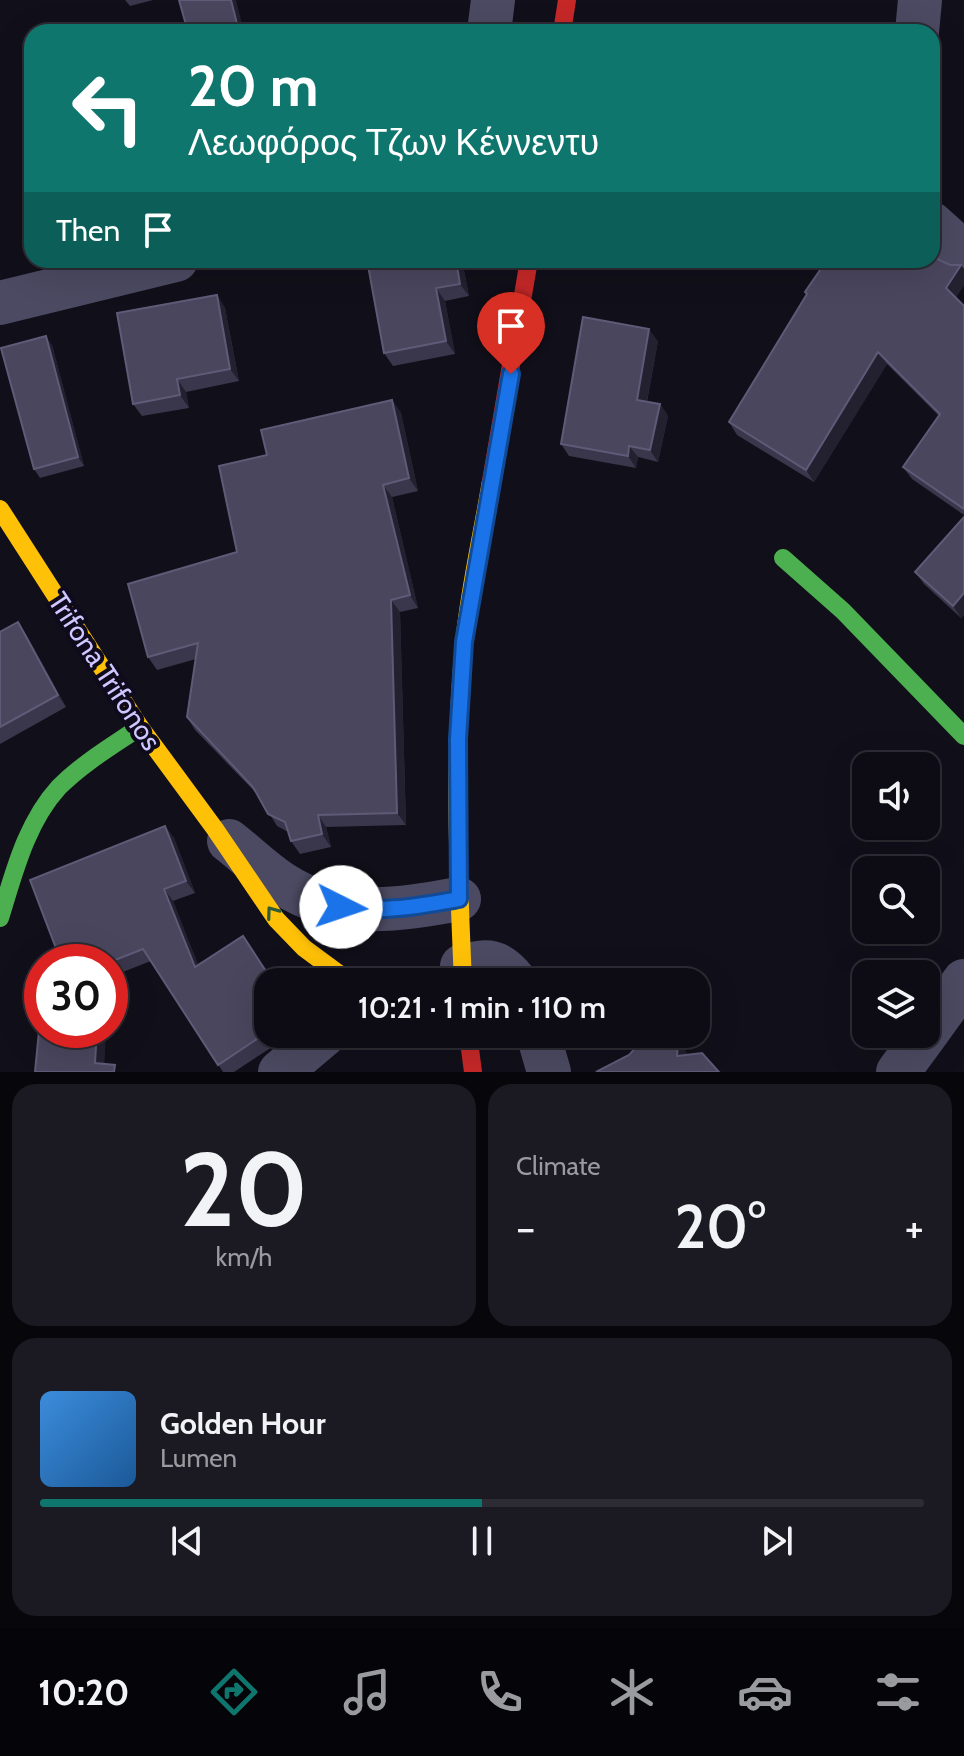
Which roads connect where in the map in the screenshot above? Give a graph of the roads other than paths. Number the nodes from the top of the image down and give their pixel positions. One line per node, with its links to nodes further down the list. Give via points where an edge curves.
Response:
1 (493, 0): 4 (street)
2 (567, 0): 5 (street)
3 (920, 0): 6 (street)
4 (490, 24)
5 (563, 24)
6 (918, 24)
7 (940, 231): 8 (street)
8 (964, 253)
9 (143, 268): 11 (street)
10 (528, 268): 17 (street, via 464,642 458,739)
11 (0, 303)
12 (0, 509): 14 (street, Trifona Trifonos)
13 (783, 558): 15 (street, via 843,611)
14 (140, 727): 16 (street, Trifona Trifonos); 18 (street, via 52,796 18,860)
15 (964, 736)
16 (215, 829): 17 (street, Trifona Trifonos, via 283,885 313,899 366,911); 19 (street, Trifona Trifonos, one-way to 16, via 276,919)
17 (459, 899): 20 (street)
18 (0, 918)
19 (331, 968)
20 (463, 968)
21 (473, 968): 22 (street, via 485,961)
22 (503, 968)
23 (964, 981): 24 (street)
24 (940, 1014)
25 (308, 1048): 29 (street)
26 (470, 1048): 30 (street)
27 (542, 1048): 31 (street)
28 (916, 1048): 32 (street)
29 (280, 1072)
30 (473, 1072)
31 (549, 1072)
32 (898, 1072)

